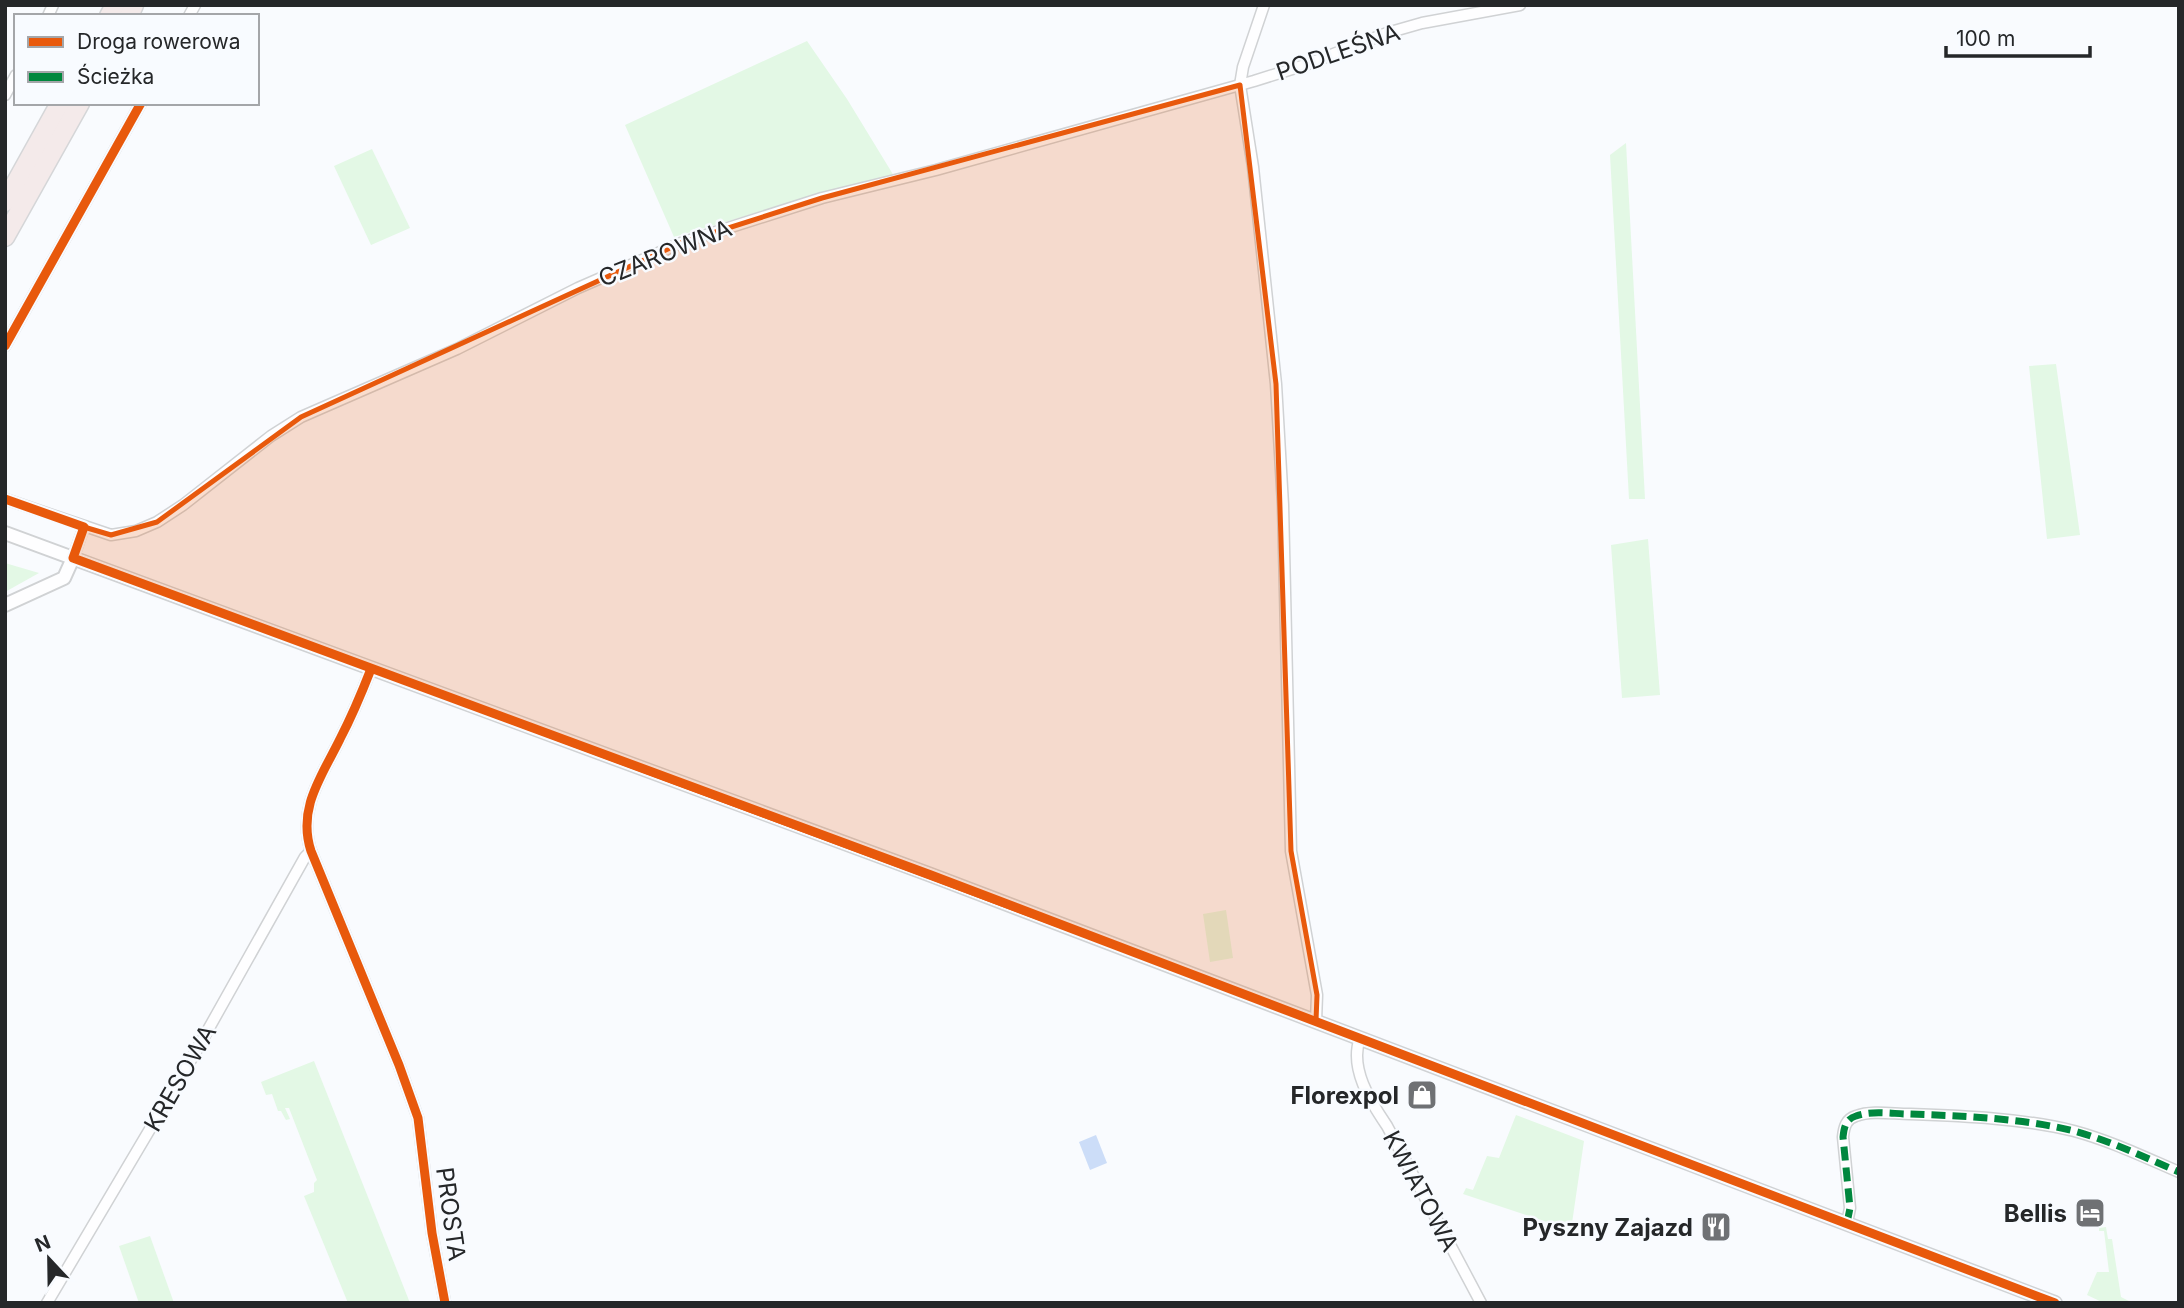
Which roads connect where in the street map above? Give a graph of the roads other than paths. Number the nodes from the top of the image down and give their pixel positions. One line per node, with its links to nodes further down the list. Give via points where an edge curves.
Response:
1 (1264, 5): 4 (street)
2 (1520, 5): 4 (street, PODLEŚNA, via 1422,23)
3 (14, 78): 5 (street)
4 (1240, 85): 13 (street, CZAROWNA, via 822,198 681,243 457,349 301,416 157,522 111,535); 19 (street, via 1276,393 1291,851 1317,995)
5 (5, 94)
6 (59, 105): 9 (highway)
7 (79, 105): 10 (highway)
8 (140, 105): 11 (street)
9 (5, 202)
10 (5, 237)
11 (5, 346)
12 (5, 499): 13 (street)
13 (84, 527): 15 (street)
14 (5, 533): 15 (street)
15 (73, 558): 16 (street, via 64,578); 17 (street)
16 (5, 605)
17 (371, 669): 18 (street, PROSTA, via 310,799 306,829); 19 (street)
18 (311, 851): 23 (street, KRESOWA); 24 (street, PROSTA, via 399,1065 420,1130)
19 (1316, 1021): 20 (street)
20 (1360, 1038): 22 (street); 25 (street, KWIATOWA, via 1355,1058 1373,1106)
21 (2179, 1172): 22 (street, via 2129,1148 2030,1122 1864,1114 1854,1116 1843,1137 1850,1208)
22 (1847, 1223): 26 (street)
23 (47, 1303)
24 (445, 1303)
25 (1481, 1303)
26 (2054, 1303)

